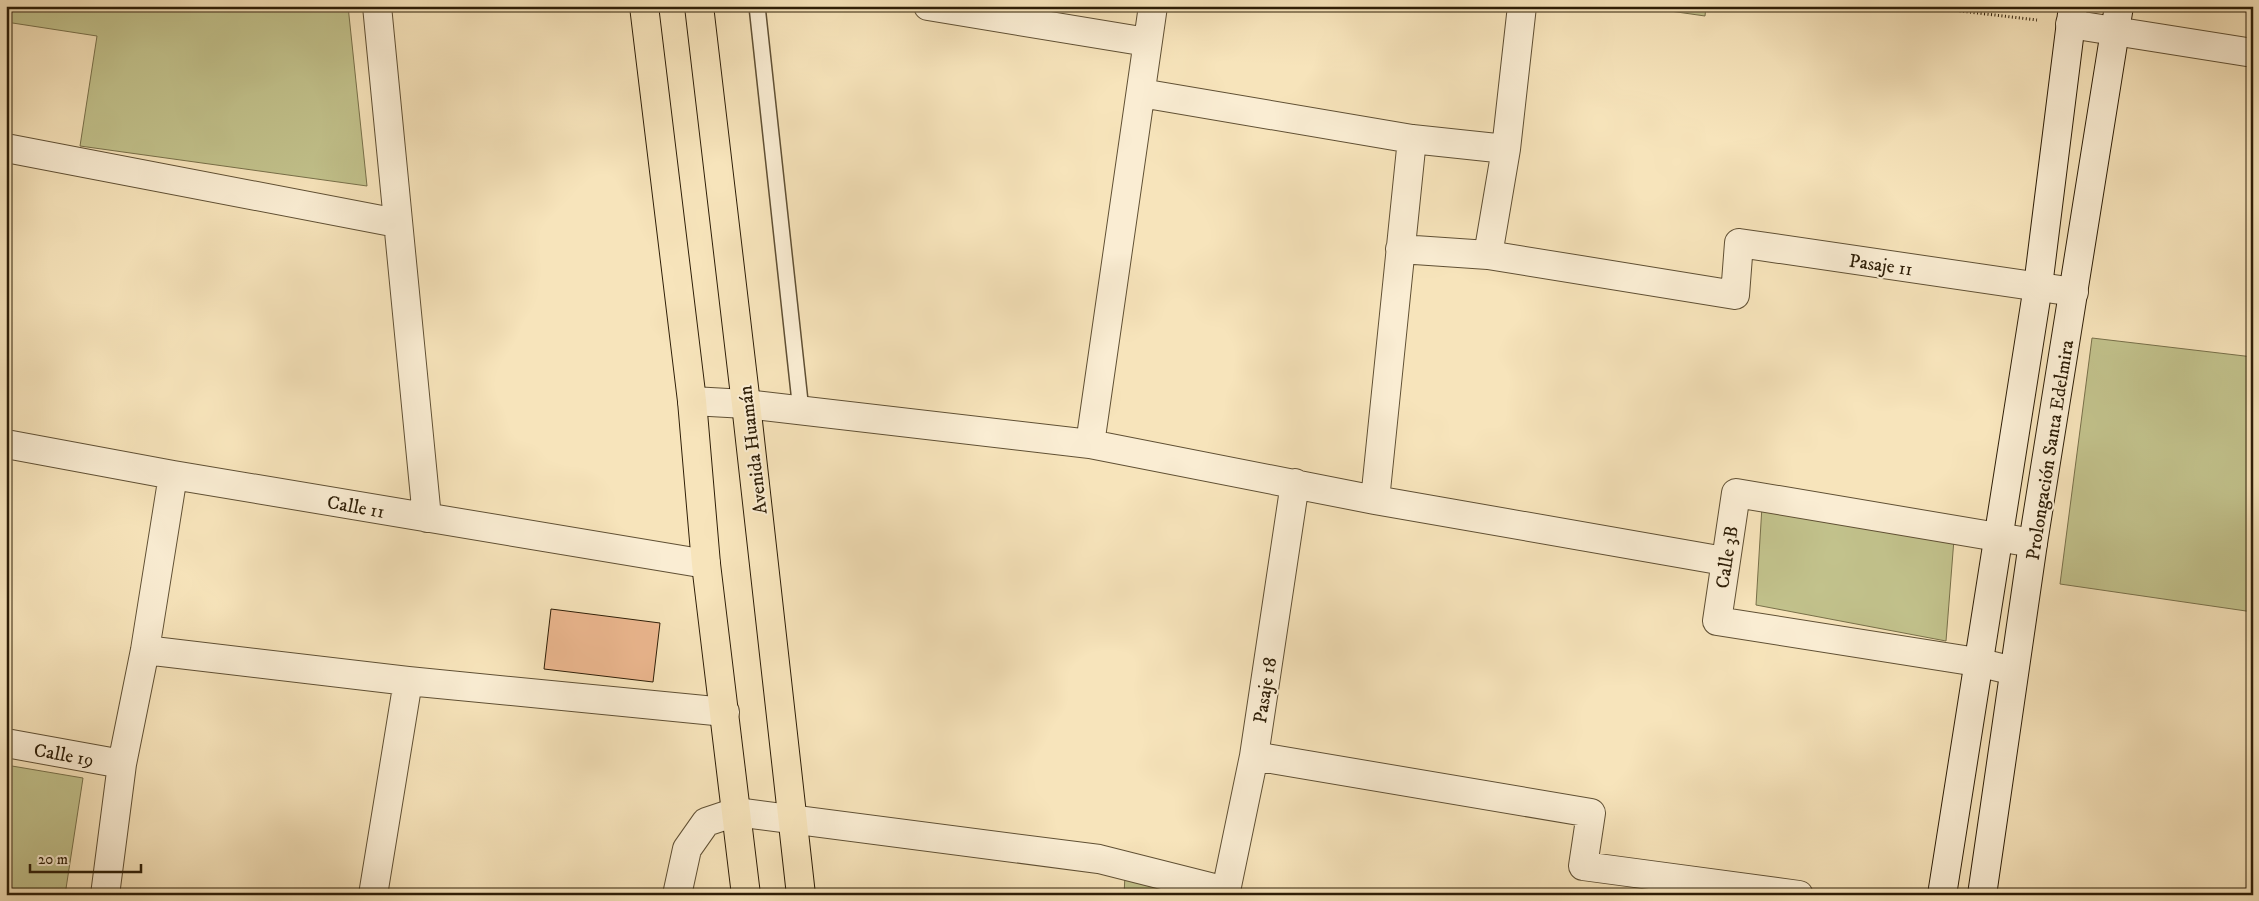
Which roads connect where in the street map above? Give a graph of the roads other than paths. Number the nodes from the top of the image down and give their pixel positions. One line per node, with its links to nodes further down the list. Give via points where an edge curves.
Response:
1 (377, 6): 16 (street)
2 (644, 6): 21 (main road)
3 (699, 6): 22 (main road, Avenida Huamán)
4 (757, 6): 23 (lane)
5 (928, 6): 10 (street)
6 (1153, 6): 10 (street)
7 (1522, 6): 15 (street)
8 (2071, 15): 9 (street); 19 (street, Prolongación Santa Edelmira)
9 (2117, 19): 11 (street); 20 (street, Prolongación Santa Edelmira)
10 (1147, 42): 12 (street)
11 (2253, 53)
12 (1141, 93): 13 (street); 25 (street)
13 (1412, 139): 15 (street); 17 (street)
14 (6, 148): 16 (street)
15 (1506, 149): 18 (street)
16 (397, 223): 29 (street)
17 (1400, 249): 18 (street); 28 (street)
18 (1488, 255): 19 (street, Pasaje 11, via 1735,295 1740,243)
19 (2038, 286): 20 (street, Pasaje 11); 30 (street, Prolongación Santa Edelmira)
20 (2074, 292): 31 (street, Prolongación Santa Edelmira)
21 (692, 401): 22 (street); 33 (main road)
22 (746, 404): 23 (street); 43 (main road, Avenida Huamán)
23 (801, 411): 25 (street)
24 (6, 444): 26 (street, Calle 11)
25 (1090, 444): 27 (street)
26 (173, 475): 29 (street, Calle 11); 34 (street)
27 (1295, 483): 28 (street); 40 (street, Pasaje 18)
28 (1375, 500): 32 (street)
29 (427, 518): 33 (street, Calle 11)
30 (1999, 537): 31 (street, Calle 3B); 32 (street, Calle 3B, via 1736,494); 35 (street, Prolongación Santa Edelmira)
31 (2033, 543): 36 (street, Prolongación Santa Edelmira)
32 (1724, 561): 35 (street, Calle 3B, via 1717,621)
33 (706, 564): 38 (main road)
34 (145, 650): 37 (street); 41 (street)
35 (1978, 662): 36 (street, Calle 3B); 51 (street, Prolongación Santa Edelmira)
36 (2014, 671): 52 (street, Prolongación Santa Edelmira)
37 (408, 681): 38 (street); 46 (street)
38 (725, 712): 42 (main road)
39 (6, 743): 41 (street, Calle 19)
40 (1254, 756): 44 (street, Pasaje 18); 50 (street, via 1591,813 1583,866)
41 (122, 764): 45 (street)
42 (736, 812): 43 (street); 47 (street, via 706,822 687,849); 48 (main road)
43 (794, 820): 44 (street, via 1099,859); 49 (main road, Avenida Huamán)
44 (1227, 893)
45 (105, 895)
46 (373, 895)
47 (677, 895)
48 (746, 895)
49 (801, 895)
50 (1799, 895)
51 (1942, 895)
52 (1982, 895)

